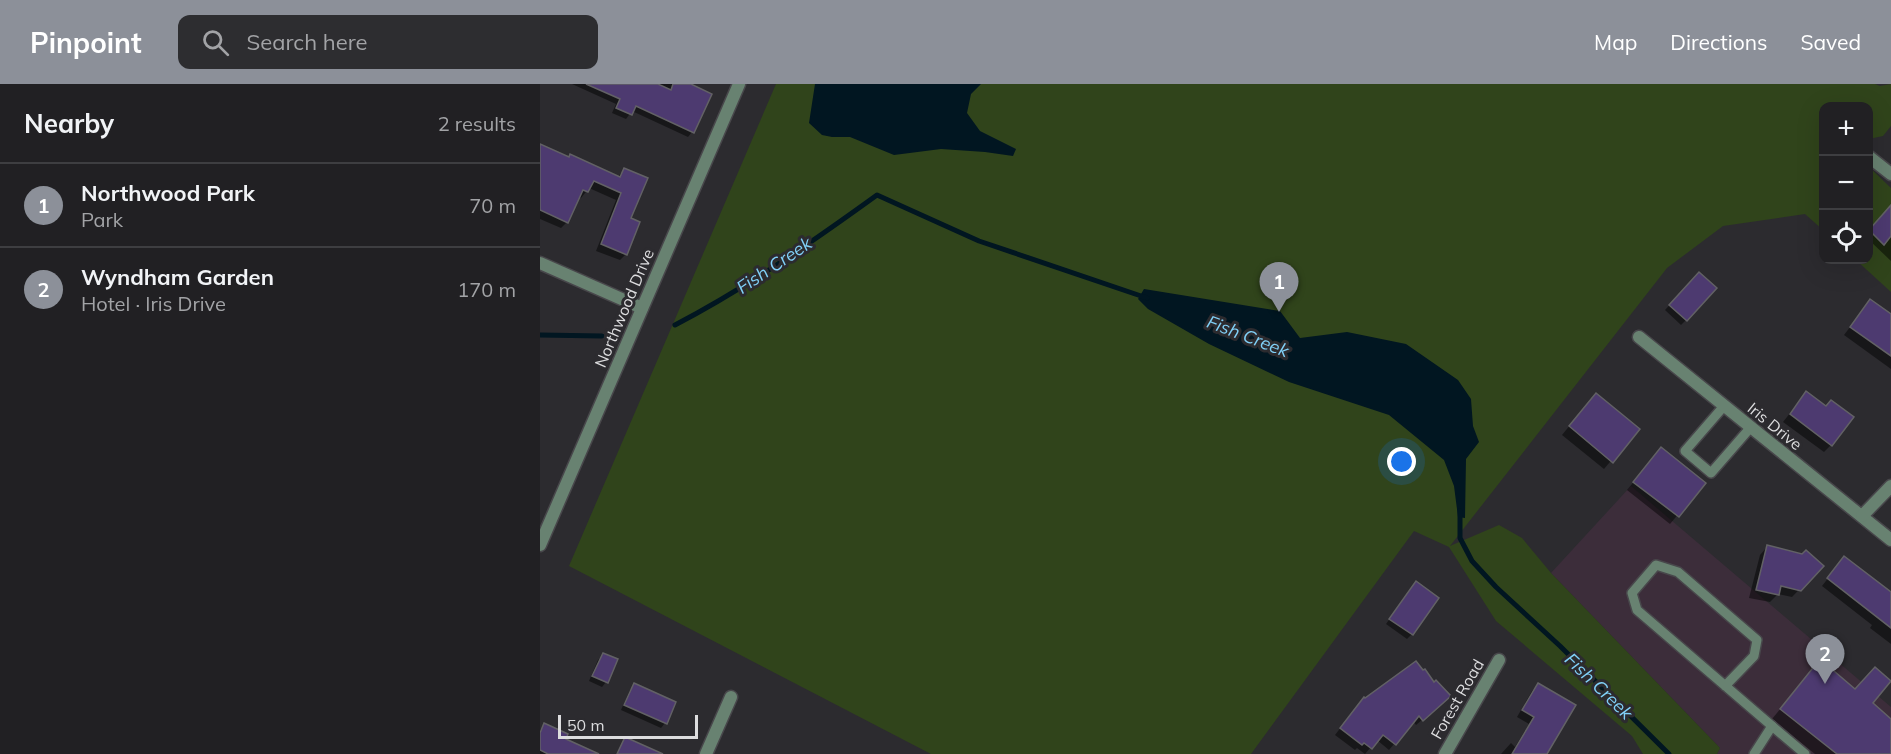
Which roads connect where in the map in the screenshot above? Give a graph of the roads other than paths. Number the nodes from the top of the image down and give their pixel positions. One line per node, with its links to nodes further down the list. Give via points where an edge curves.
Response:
1 (739, 84): 5 (street, Northwood Drive)
2 (1873, 159): 3 (street)
3 (1891, 174)
4 (540, 263): 5 (street)
5 (642, 308): 12 (street, Northwood Drive)
6 (1639, 337): 7 (street, Iris Drive)
7 (1724, 406): 8 (street, Iris Drive); 8 (lane, via 1685,451 1712,473)
8 (1751, 427): 10 (street, Iris Drive)
9 (1891, 486): 10 (street)
10 (1862, 516): 11 (street, Iris Drive)
11 (1891, 540)
12 (540, 545)
13 (1499, 660): 18 (street, Forest Road)
14 (1725, 686): 14 (lane, via 1636,610 1632,593 1656,565 1678,572 1757,640 1754,656); 16 (lane)
15 (731, 697): 17 (street)
16 (1772, 726): 19 (lane); 20 (lane)
17 (706, 754)
18 (1445, 754)
19 (1754, 754)
20 (1805, 754)

